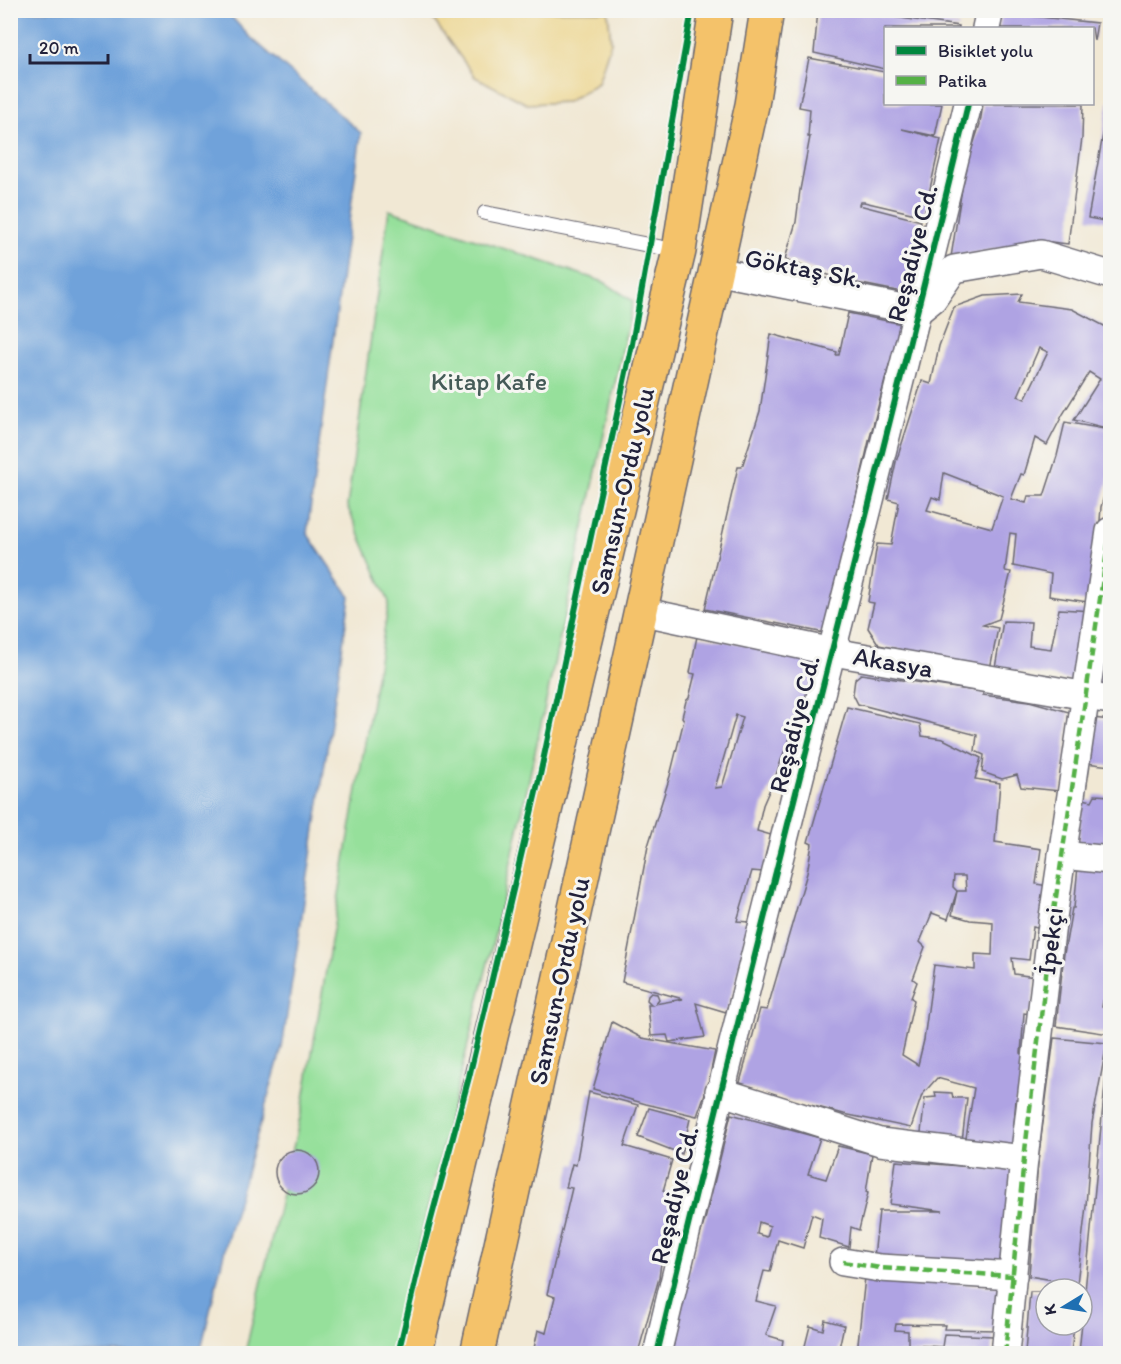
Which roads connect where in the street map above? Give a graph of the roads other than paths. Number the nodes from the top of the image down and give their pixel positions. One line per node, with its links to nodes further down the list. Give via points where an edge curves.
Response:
1 (717, 10): 7 (highway, Samsun-Ordu yolu)
2 (767, 10): 8 (highway, Samsun-Ordu yolu, via 753,105)
3 (990, 10): 4 (street)
4 (986, 27)
5 (968, 105): 10 (street, Reşadiye Cd.)
6 (485, 213): 7 (lane)
7 (679, 251): 21 (highway, Samsun-Ordu yolu)
8 (716, 271): 10 (street, Göktaş Sk.); 12 (highway, Samsun-Ordu yolu)
9 (1110, 275): 10 (street, via 1041,254 954,269 933,299)
10 (918, 311): 13 (street, Reşadiye Cd.)
11 (1110, 531): 14 (street, İpekçi)
12 (640, 611): 13 (street, Akasya); 22 (highway, Samsun-Ordu yolu)
13 (833, 652): 14 (street, Akasya); 17 (street, Reşadiye Cd.)
14 (1099, 698): 15 (street, İpekçi)
15 (1062, 855): 16 (street); 18 (street, İpekçi)
16 (1110, 860)
17 (719, 1091): 18 (street, via 880,1142); 23 (street, Reşadiye Cd.)
18 (1024, 1159): 20 (street, İpekçi)
19 (843, 1262): 20 (street, via 879,1268)
20 (1013, 1276): 24 (street, İpekçi)
21 (415, 1353)
22 (477, 1353)
23 (657, 1353)
24 (1005, 1353)

